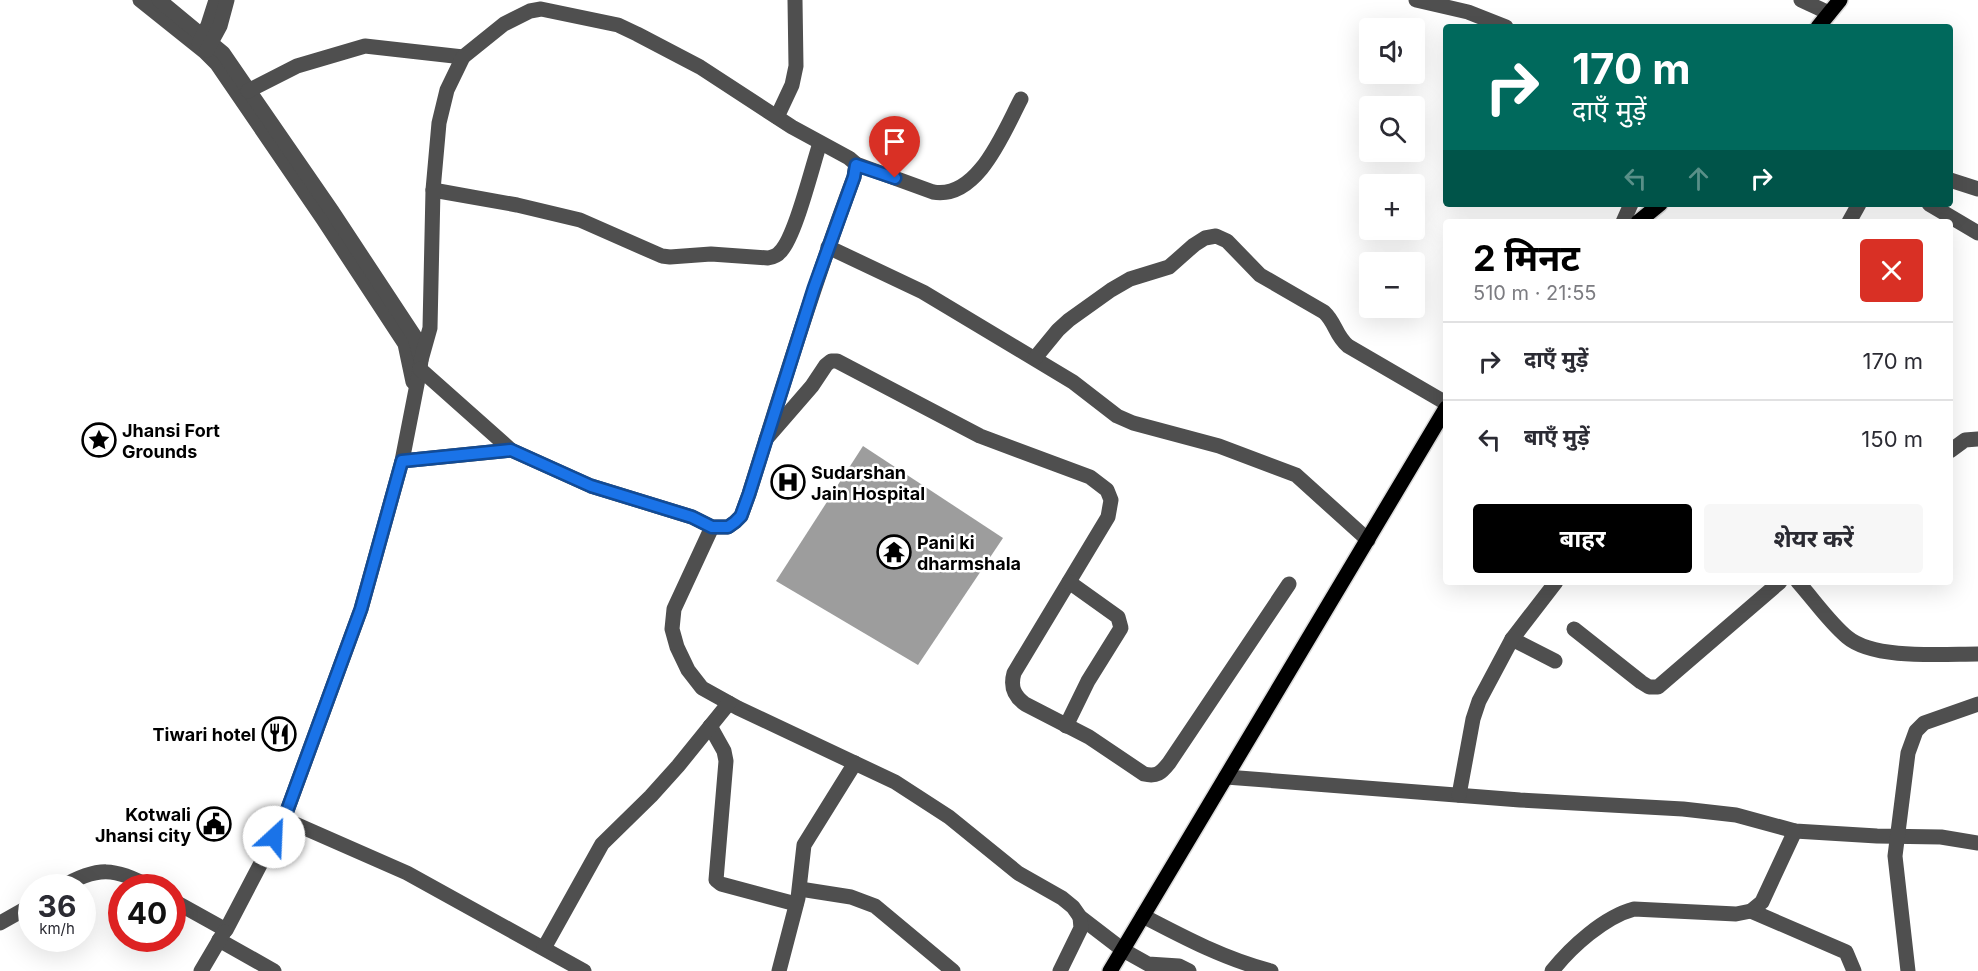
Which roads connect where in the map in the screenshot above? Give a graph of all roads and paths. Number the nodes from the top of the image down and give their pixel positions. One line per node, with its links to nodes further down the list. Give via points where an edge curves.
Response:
1 (140, 0): 13 (street)
2 (159, 0): 13 (street)
3 (216, 0): 13 (street)
4 (227, 0): 13 (street, via 224,14)
5 (795, 0): 17 (street, via 796,66)
6 (1416, 0): 11 (street, via 1468,12)
7 (1801, 0): 10 (street)
8 (1840, 0): 10 (main road)
9 (530, 5): 14 (street); 17 (street, via 618,25 700,67)
10 (1829, 13): 12 (main road)
11 (1498, 24)
12 (1820, 24)
13 (204, 44): 15 (street, via 223,53); 30 (street, via 405,344)
14 (464, 57): 15 (street, via 365,46 297,66); 22 (street, via 442,107)
15 (248, 91): 29 (street, via 415,338)
16 (1021, 99): 19 (street, via 983,168 957,190 933,192)
17 (777, 117): 18 (street)
18 (820, 143): 19 (street); 22 (street, via 791,234 782,251 768,258 662,256 580,220)
19 (856, 165): 27 (street)
20 (1953, 181): 21 (street)
21 (1978, 189)
22 (433, 190): 29 (street, via 430,328)
23 (1656, 207): 25 (main road)
24 (1934, 207): 26 (street)
25 (1642, 219)
26 (1978, 233)
27 (828, 247): 28 (street, via 923,292); 33 (street)
28 (1035, 358): 31 (street, via 1069,320 1111,290 1130,279 1169,267 1204,238 1216,236 1227,241 1260,274 1330,317 1340,339 1348,346); 39 (street, via 1132,423 1219,446 1296,475)
29 (421, 364): 30 (street); 36 (street)
30 (415, 394): 37 (street)
31 (1443, 401)
32 (1443, 413): 39 (main road)
33 (766, 439): 38 (street, via 741,516 728,527); 40 (street, via 826,365 837,361 980,436 1090,477 1107,490 1111,508)
34 (1978, 439): 35 (street, via 1965,440)
35 (1953, 449)
36 (511, 450): 37 (street); 38 (street, via 591,486 692,517)
37 (402, 461): 56 (street, via 361,609)
38 (712, 527): 49 (street, via 674,609 672,629 687,670 702,688)
39 (1368, 540): 54 (main road)
40 (1069, 582): 52 (street, via 1118,617 1122,628 1088,681); 52 (street, via 1012,681 1018,698)
41 (1289, 584): 52 (street, via 1161,773 1144,774)
42 (1554, 585): 46 (street)
43 (1777, 585): 45 (street, via 1658,687 1641,682)
44 (1801, 585): 47 (street, via 1847,637 1868,649)
45 (1574, 629)
46 (1512, 639): 48 (street); 55 (street, via 1479,701)
47 (1978, 654)
48 (1555, 661)
49 (729, 703): 51 (street); 53 (street)
50 (1978, 704): 58 (street, via 1924,723 1916,731 1908,753)
51 (710, 726): 62 (street, via 726,761 716,880); 70 (street, via 651,796 602,844)
52 (1066, 726)
53 (855, 763): 62 (street, via 804,845); 67 (street, via 919,796 999,860 1062,898)
54 (1226, 777): 55 (street); 66 (main road)
55 (1459, 795): 57 (street, via 1694,810 1736,815)
56 (284, 819): 69 (street); 70 (street, via 407,873)
57 (1795, 831): 58 (street); 64 (street, via 1762,902)
58 (1896, 836): 59 (street); 83 (street)
59 (1978, 843)
60 (88, 874): 61 (street)
61 (122, 874)
62 (798, 897): 75 (street); 76 (street, via 850,897 875,906)
63 (186, 910): 69 (street)
64 (1751, 911): 81 (street, via 1736,914 1634,909 1619,913 1591,933); 82 (street, via 1846,952)
65 (18, 913): 68 (street)
66 (1143, 916): 71 (main road); 80 (street, via 1207,949)
67 (1080, 917): 71 (street); 77 (street, via 1081,928)
68 (0, 923)
69 (222, 935): 72 (street); 73 (street)
70 (544, 948): 74 (street)
71 (1123, 950): 78 (main road); 79 (street, via 1148,964 1179,966)
72 (201, 971)
73 (274, 971)
74 (584, 971)
75 (779, 971)
76 (953, 971)
77 (1060, 971)
78 (1110, 971)
79 (1189, 971)
80 (1271, 971)
81 (1552, 971)
82 (1854, 971)
83 (1908, 971)

